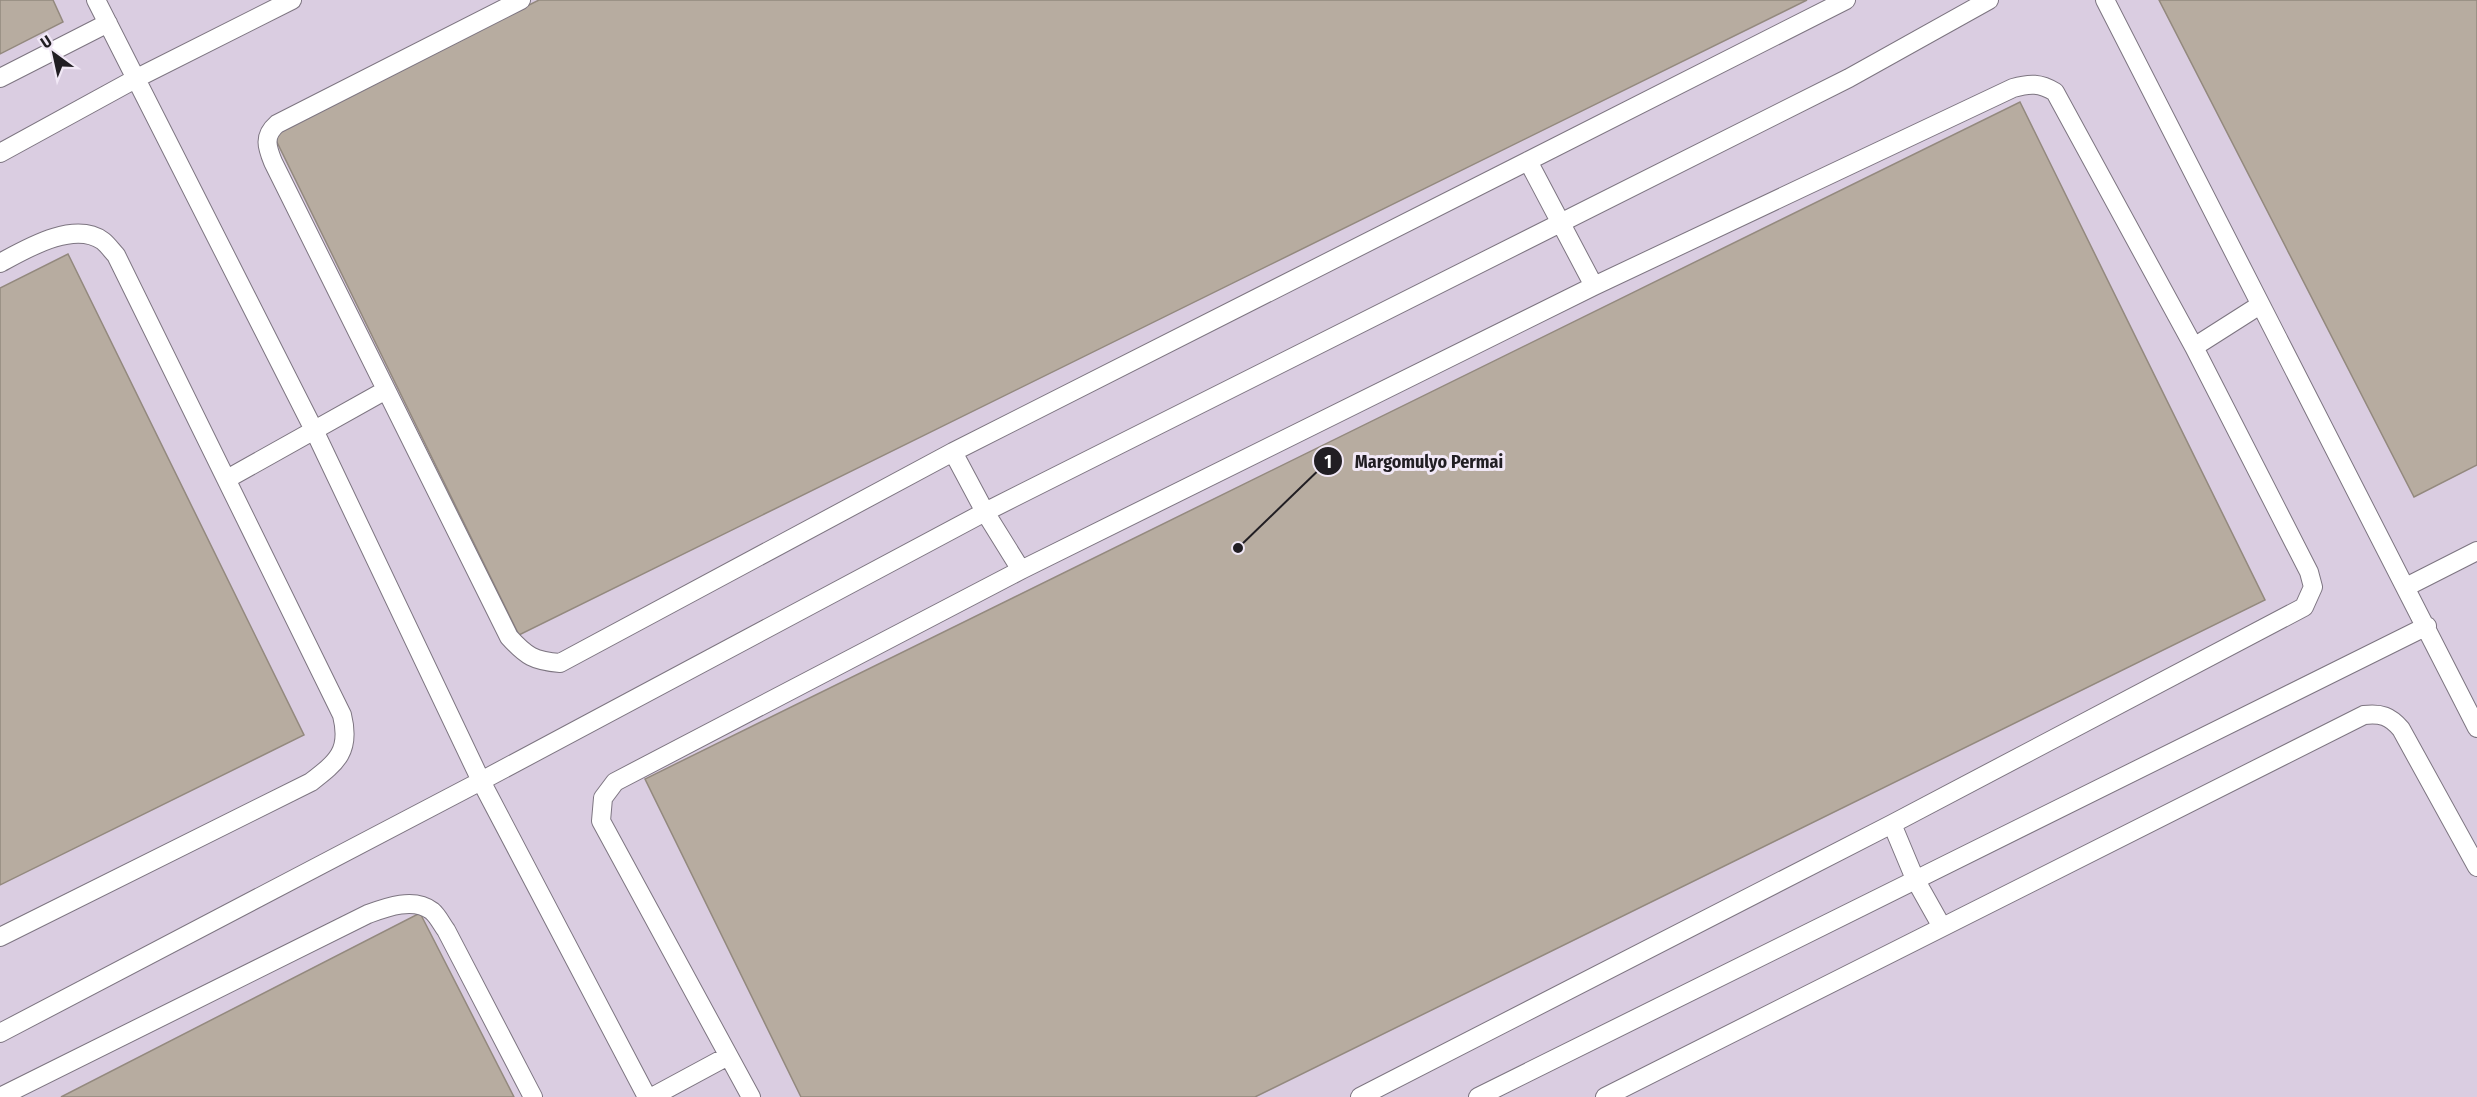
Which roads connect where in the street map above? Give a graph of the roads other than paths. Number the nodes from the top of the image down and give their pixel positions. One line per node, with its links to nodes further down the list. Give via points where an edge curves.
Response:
1 (96, 0): 7 (lane)
2 (292, 0): 9 (lane)
3 (521, 0): 17 (lane, via 277,124 268,135 273,162)
4 (1846, 0): 11 (lane)
5 (1989, 0): 12 (lane, via 1849,78)
6 (2105, 0): 15 (lane)
7 (108, 23): 8 (lane); 9 (lane)
8 (0, 78)
9 (137, 78): 10 (lane); 18 (lane)
10 (0, 153)
11 (1528, 161): 12 (lane); 19 (lane)
12 (1561, 222): 14 (lane); 21 (lane)
13 (0, 263): 20 (lane, via 59,236 86,235 102,240 128,277)
14 (1594, 286): 16 (lane, via 2013,88 2042,84 2055,92); 23 (lane)
15 (2260, 304): 16 (lane); 24 (lane)
16 (2194, 347): 28 (lane, via 2309,572 2313,586 2304,607)
17 (386, 390): 18 (lane); 19 (lane, via 510,637 523,652 539,661 560,663 582,652)
18 (315, 432): 20 (lane); 27 (lane)
19 (953, 452): 21 (lane)
20 (227, 479): 32 (lane, via 342,715 345,743 341,755 311,782)
21 (985, 512): 23 (lane); 27 (lane)
22 (2477, 550): 24 (lane)
23 (1021, 570): 34 (lane, via 615,782 603,798 601,821 609,838)
24 (2406, 587): 25 (lane)
25 (2427, 626): 26 (lane); 30 (lane)
26 (2477, 728)
27 (481, 781): 33 (lane); 37 (lane)
28 (1892, 824): 30 (lane); 40 (lane)
29 (2477, 867): 31 (lane, via 2401,729 2384,714 2374,714 2355,718)
30 (1915, 879): 31 (lane); 41 (lane)
31 (1942, 927): 42 (lane)
32 (0, 937)
33 (0, 1033)
34 (728, 1056): 38 (lane); 39 (lane)
35 (0, 1096): 36 (lane, via 368,914 387,907 418,905 433,912 446,930)
36 (533, 1097)
37 (647, 1097)
38 (652, 1097)
39 (751, 1097)
40 (1360, 1097)
41 (1478, 1097)
42 (1605, 1097)

